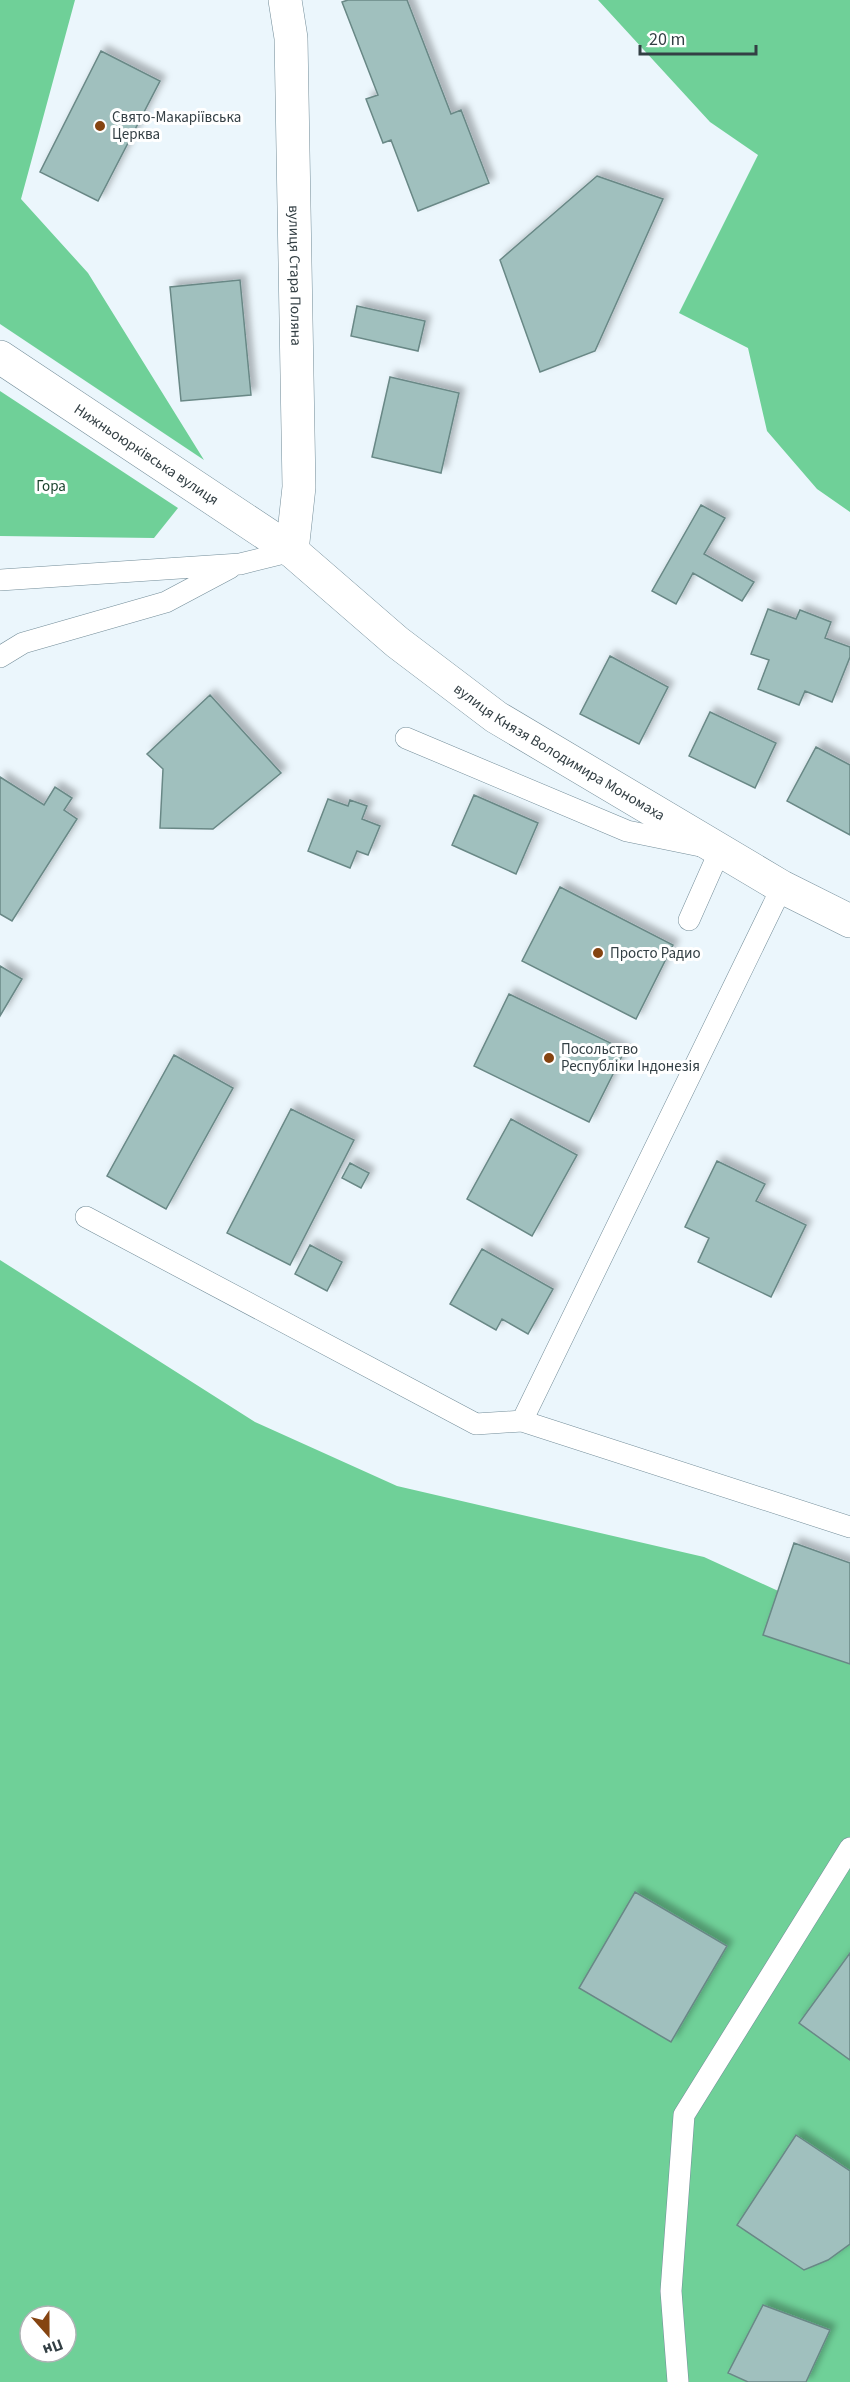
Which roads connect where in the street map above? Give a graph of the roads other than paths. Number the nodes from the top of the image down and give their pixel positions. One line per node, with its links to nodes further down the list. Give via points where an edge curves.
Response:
1 (285, 0): 3 (street, вулиця Стара Поляна, via 291,38 299,487)
2 (0, 357): 3 (street, Нижньоюрківська вулиця)
3 (292, 551): 4 (lane); 8 (street, вулиця Князя Володимира Мономаха, via 397,642 496,717)
4 (240, 564): 5 (lane); 6 (lane, via 166,602 23,643)
5 (0, 580)
6 (0, 657)
7 (406, 738): 8 (lane, via 627,831)
8 (720, 850): 9 (street, вулиця Князя Володимира Мономаха); 10 (lane)
9 (782, 888): 11 (street, вулиця Князя Володимира Мономаха); 13 (lane)
10 (689, 920)
11 (850, 921)
12 (86, 1217): 13 (lane, via 476,1424)
13 (522, 1421): 14 (lane)
14 (850, 1527)
15 (850, 1848): 16 (lane, via 684,2115 670,2291)
16 (678, 2382)

